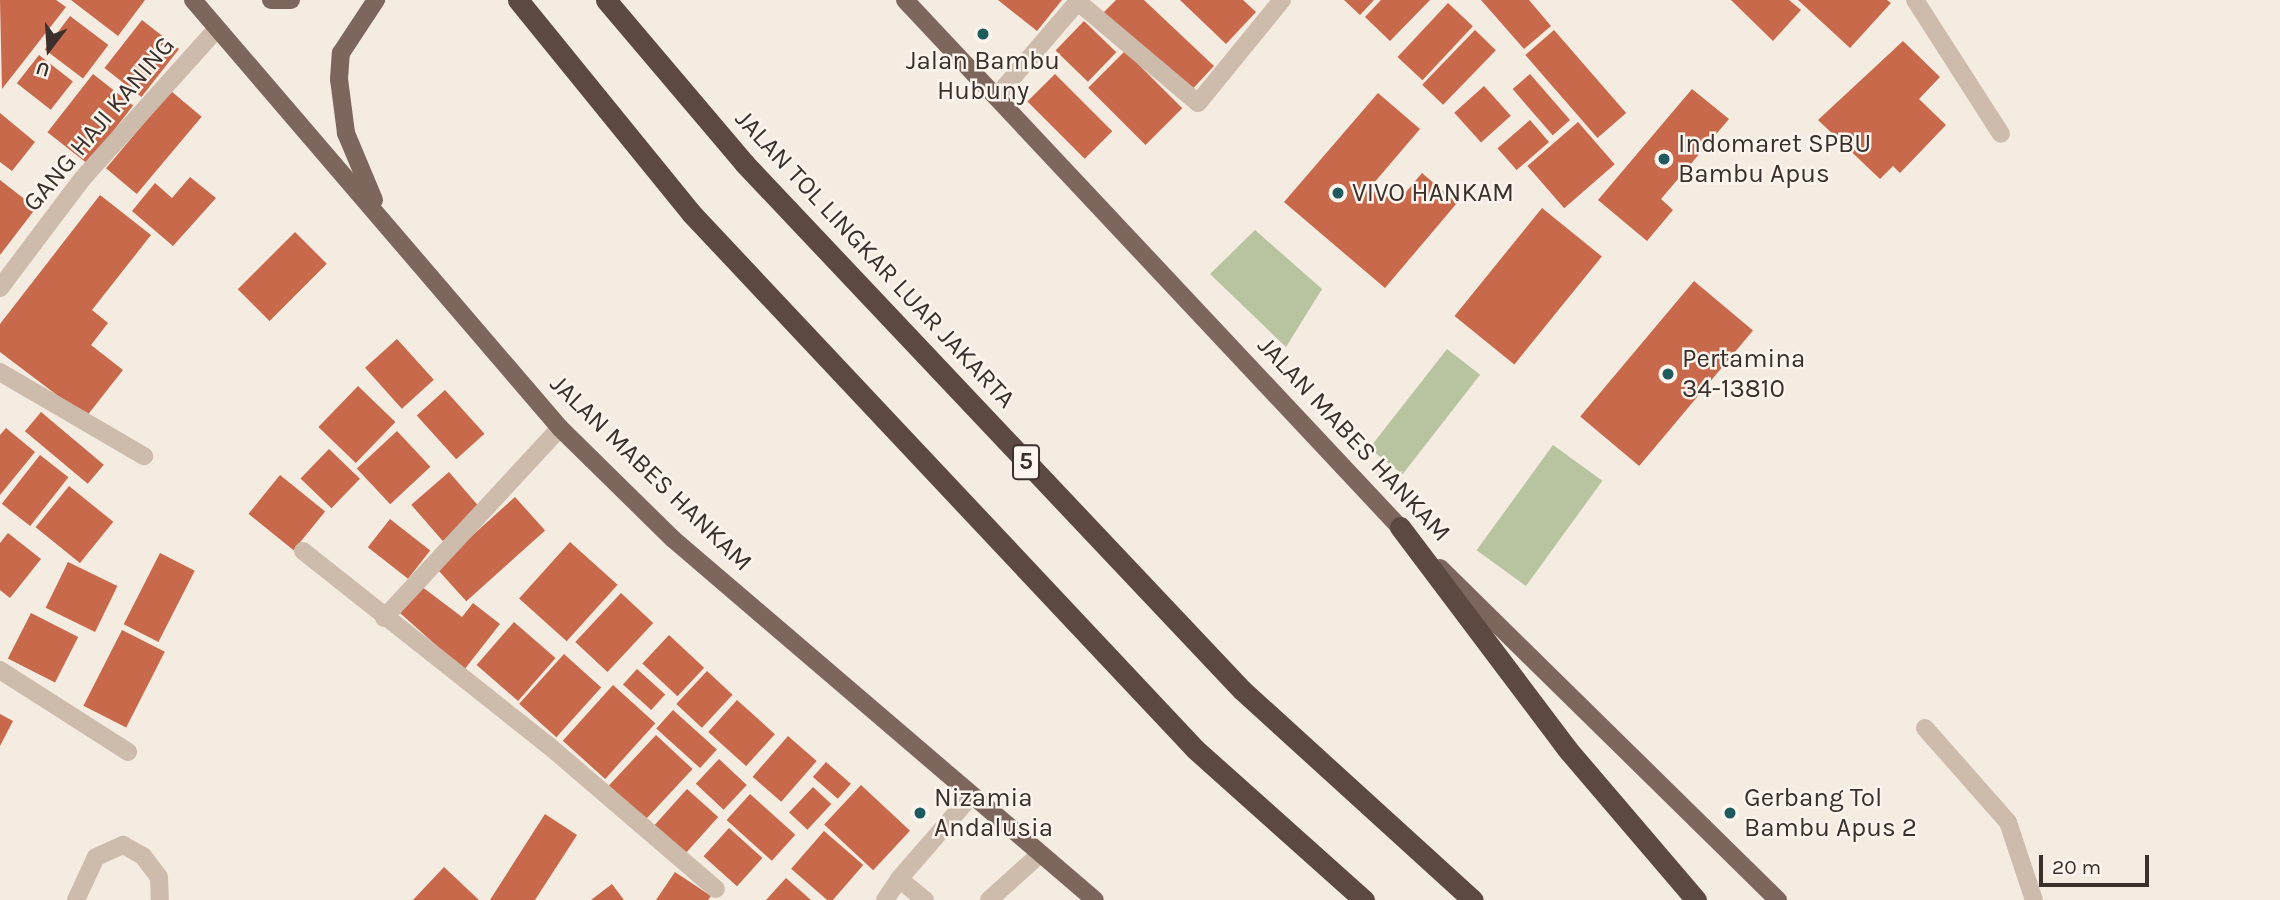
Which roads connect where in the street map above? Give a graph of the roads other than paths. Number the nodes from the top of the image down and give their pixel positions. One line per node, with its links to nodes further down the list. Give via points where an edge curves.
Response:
1 (193, 0): 11 (main road, JALAN MABES HANKAM)
2 (271, 0): 3 (main road)
3 (291, 0)
4 (376, 0): 14 (main road, via 341,53 339,79 346,133)
5 (518, 0): 35 (highway, via 720,243 1195,749)
6 (606, 0): 36 (highway, JALAN TOL LINGKAR LUAR JAKARTA / 5, via 744,163 1242,691)
7 (905, 0): 12 (main road, JALAN MABES HANKAM)
8 (1282, 0): 10 (street, via 1198,103)
9 (1915, 0): 13 (street)
10 (1078, 1): 12 (street)
11 (216, 30): 14 (main road, JALAN MABES HANKAM); 15 (street, GANG HAJI KANING, via 83,178)
12 (996, 97): 19 (main road, JALAN MABES HANKAM)
13 (2001, 134)
14 (381, 216): 17 (main road, JALAN MABES HANKAM)
15 (0, 288)
16 (0, 372): 18 (street)
17 (560, 428): 21 (street); 25 (main road, JALAN MABES HANKAM, via 673,539)
18 (144, 456)
19 (1400, 527): 37 (highway, via 1568,750); 38 (main road, JALAN MABES HANKAM)
20 (303, 551): 21 (street)
21 (384, 618): 28 (street, via 548,745)
22 (0, 670): 24 (street)
23 (1925, 728): 39 (street, via 2008,822)
24 (128, 752)
25 (971, 796): 26 (main road, JALAN MABES HANKAM); 27 (street)
26 (1039, 855): 33 (street); 34 (main road, JALAN MABES HANKAM)
27 (899, 879): 31 (street); 32 (street)
28 (716, 889)
29 (76, 900): 30 (street, via 96,857 123,845 144,856 159,877)
30 (160, 900)
31 (885, 900)
32 (925, 900)
33 (989, 900)
34 (1095, 900)
35 (1363, 900)
36 (1473, 900)
37 (1696, 900)
38 (1778, 900)
39 (2034, 900)

